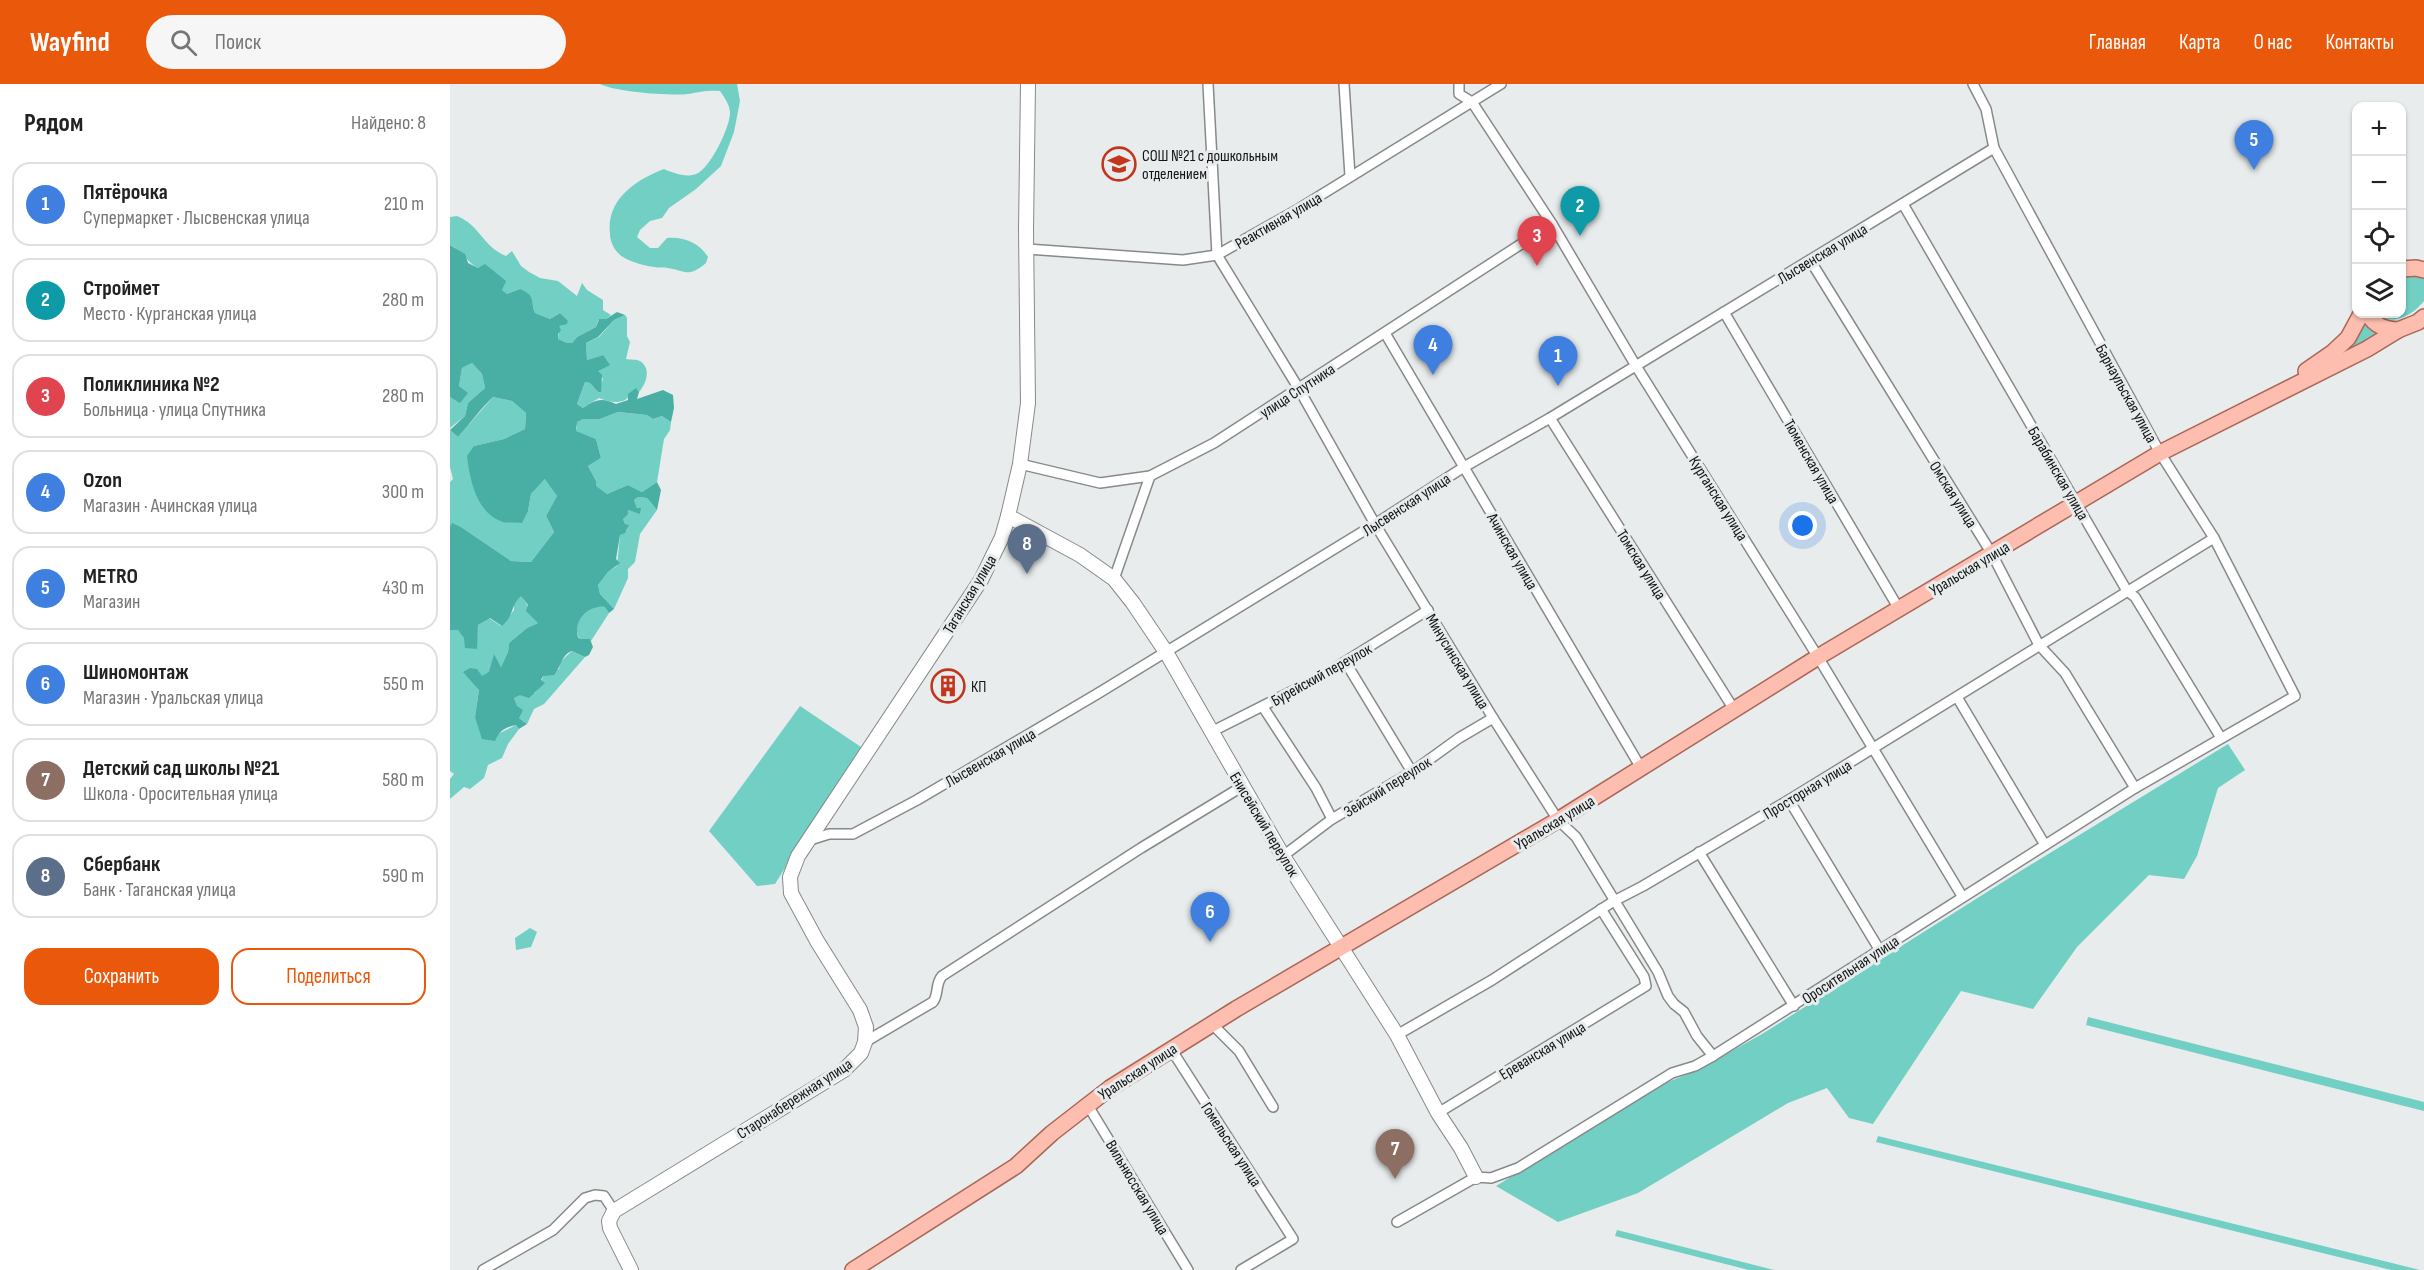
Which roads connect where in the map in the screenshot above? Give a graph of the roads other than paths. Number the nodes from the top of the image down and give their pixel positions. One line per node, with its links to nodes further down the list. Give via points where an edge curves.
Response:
1 (1028, 84): 12 (main road, Таганская улица)
2 (1208, 84): 13 (street)
3 (1344, 84): 9 (street)
4 (1459, 84): 7 (street, Курганская улица, via 1459,94)
5 (1501, 84): 7 (street, Реактивная улица)
6 (1973, 84): 8 (street, Барнаульская улица, via 1986,110)
7 (1472, 102): 9 (street, Реактивная улица); 11 (street, Курганская улица)
8 (1994, 148): 10 (street, Лысвенская улица); 27 (street, Барнаульская улица)
9 (1350, 176): 13 (street, Реактивная улица)
10 (1902, 204): 14 (street, Лысвенская улица); 31 (street, Барабинская улица)
11 (1552, 224): 22 (street, улица Спутника); 23 (street, Курганская улица)
12 (1027, 249): 13 (street, Реактивная улица, via 1183,260); 28 (main road, Таганская улица, via 1028,403)
13 (1217, 255): 24 (street, Минусинская улица)
14 (1810, 260): 17 (street, Лысвенская улица); 35 (street, Омская улица)
15 (2406, 269): 16 (main road)
16 (2424, 270)
17 (1725, 312): 23 (street, Лысвенская улица); 38 (street, Тюменская улица)
18 (2424, 316): 21 (main road, Уральская улица)
19 (2359, 318): 25 (main road, Уральская улица, via 2348,338 2332,353)
20 (2371, 318): 21 (main road, via 2383,328)
21 (2398, 330): 25 (main road, Уральская улица)
22 (1385, 333): 24 (street, улица Спутника); 29 (street, Ачинская улица)
23 (1636, 366): 26 (street, Лысвенская улица); 42 (street, Курганская улица)
24 (1299, 389): 30 (street, улица Спутника, via 1214,443); 33 (street, Минусинская улица)
25 (2271, 396): 27 (main road, Уральская улица)
26 (1550, 418): 29 (street, Лысвенская улица); 47 (street, Томская улица)
27 (2160, 453): 31 (main road, Уральская улица); 34 (street, Барнаульская улица)
28 (1020, 464): 30 (street, улица Спутника, via 1100,483); 32 (main road, Таганская улица)
29 (1464, 467): 33 (street, Лысвенская улица); 52 (street, Ачинская улица)
30 (1150, 476): 36 (street)
31 (2076, 503): 35 (main road, Уральская улица); 37 (street, Барабинская улица)
32 (1008, 516): 36 (main road, Енисейский переулок, via 1080,555); 59 (main road, Таганская улица, via 981,580)
33 (1375, 524): 39 (street, Минусинская улица); 41 (street, Лысвенская улица)
34 (2214, 538): 37 (street, Просторная улица); 44 (street, Барнаульская улица)
35 (1992, 554): 38 (main road, Уральская улица); 40 (street, Омская улица)
36 (1114, 579): 41 (main road, Енисейский переулок)
37 (2127, 591): 40 (street, Просторная улица); 50 (street, Барабинская улица, via 2135,597)
38 (1899, 609): 42 (main road, Уральская улица)
39 (1428, 610): 43 (street, Бурейский переулок); 48 (street, Минусинская улица)
40 (2039, 645): 45 (street, Просторная улица); 55 (street, Омская улица, via 2065,673)
41 (1166, 652): 49 (main road, Енисейский переулок); 59 (street, Лысвенская улица, via 868,827 853,834 829,834)
42 (1818, 657): 47 (main road, Уральская улица); 51 (street, Курганская улица)
43 (1346, 663): 46 (street, Бурейский переулок); 53 (street)
44 (2295, 696): 50 (street, Оросительная улица)
45 (1957, 697): 51 (street, Просторная улица); 60 (street)
46 (1263, 707): 49 (street, Бурейский переулок); 57 (street)
47 (1735, 711): 52 (main road, Уральская улица)
48 (1492, 718): 53 (street, Зейский переулок); 58 (street, Минусинская улица)
49 (1211, 732): 54 (main road, Енисейский переулок)
50 (2221, 738): 55 (street, Оросительная улица)
51 (1873, 748): 56 (street, Просторная улица); 63 (street, Курганская улица)
52 (1641, 768): 58 (main road, Уральская улица)
53 (1412, 772): 57 (street, Зейский переулок)
54 (1243, 786): 62 (main road, Енисейский переулок); 71 (street, Старонабережная улица, via 942,976 933,1002)
55 (2135, 788): 60 (street, Оросительная улица)
56 (1789, 800): 61 (street, Просторная улица); 67 (street)
57 (1332, 819): 62 (street, Зейский переулок)
58 (1558, 820): 64 (street, Минусинская улица, via 1576,837); 66 (main road, Уральская улица)
59 (810, 840): 71 (main road, Таганская улица, via 789,877 791,893 860,1010 866,1027)
60 (2045, 845): 63 (street, Оросительная улица)
61 (1699, 852): 64 (street, Просторная улица); 68 (street)
62 (1283, 856): 66 (main road, Енисейский переулок)
63 (1962, 896): 67 (street, Оросительная улица)
64 (1614, 901): 65 (street, Просторная улица); 73 (street, Минусинская улица, via 1658,972 1668,996 1684,1012)
65 (1601, 909): 70 (street, Просторная улица, via 1492,980); 76 (street, Ереванская улица, via 1646,986)
66 (1342, 946): 69 (main road, Уральская улица); 70 (main road, Енисейский переулок)
67 (1879, 949): 68 (street, Оросительная улица)
68 (1794, 1006): 73 (street, Оросительная улица)
69 (1212, 1024): 72 (main road, Уральская улица); 75 (street, via 1239,1051)
70 (1397, 1035): 76 (main road, Енисейский переулок)
71 (865, 1042): 78 (main road, Старонабережная улица, via 856,1060 844,1070)
72 (1171, 1049): 74 (main road, Уральская улица); 84 (street, Гомельская улица, via 1293,1239)
73 (1713, 1056): 77 (street, Оросительная улица, via 1672,1073 1518,1168 1491,1178)
74 (1087, 1104): 82 (main road, Уральская улица, via 1016,1166); 83 (street, Вильнюсская улица)
75 (1273, 1107)
76 (1438, 1113): 77 (main road, Енисейский переулок)
77 (1476, 1177): 79 (street, Оросительная улица)
78 (614, 1211): 80 (street, via 604,1196 585,1198 553,1230); 81 (main road, via 610,1228)
79 (1397, 1222)
80 (483, 1270)
81 (632, 1270)
82 (853, 1270)
83 (1188, 1270)
84 (1241, 1270)

